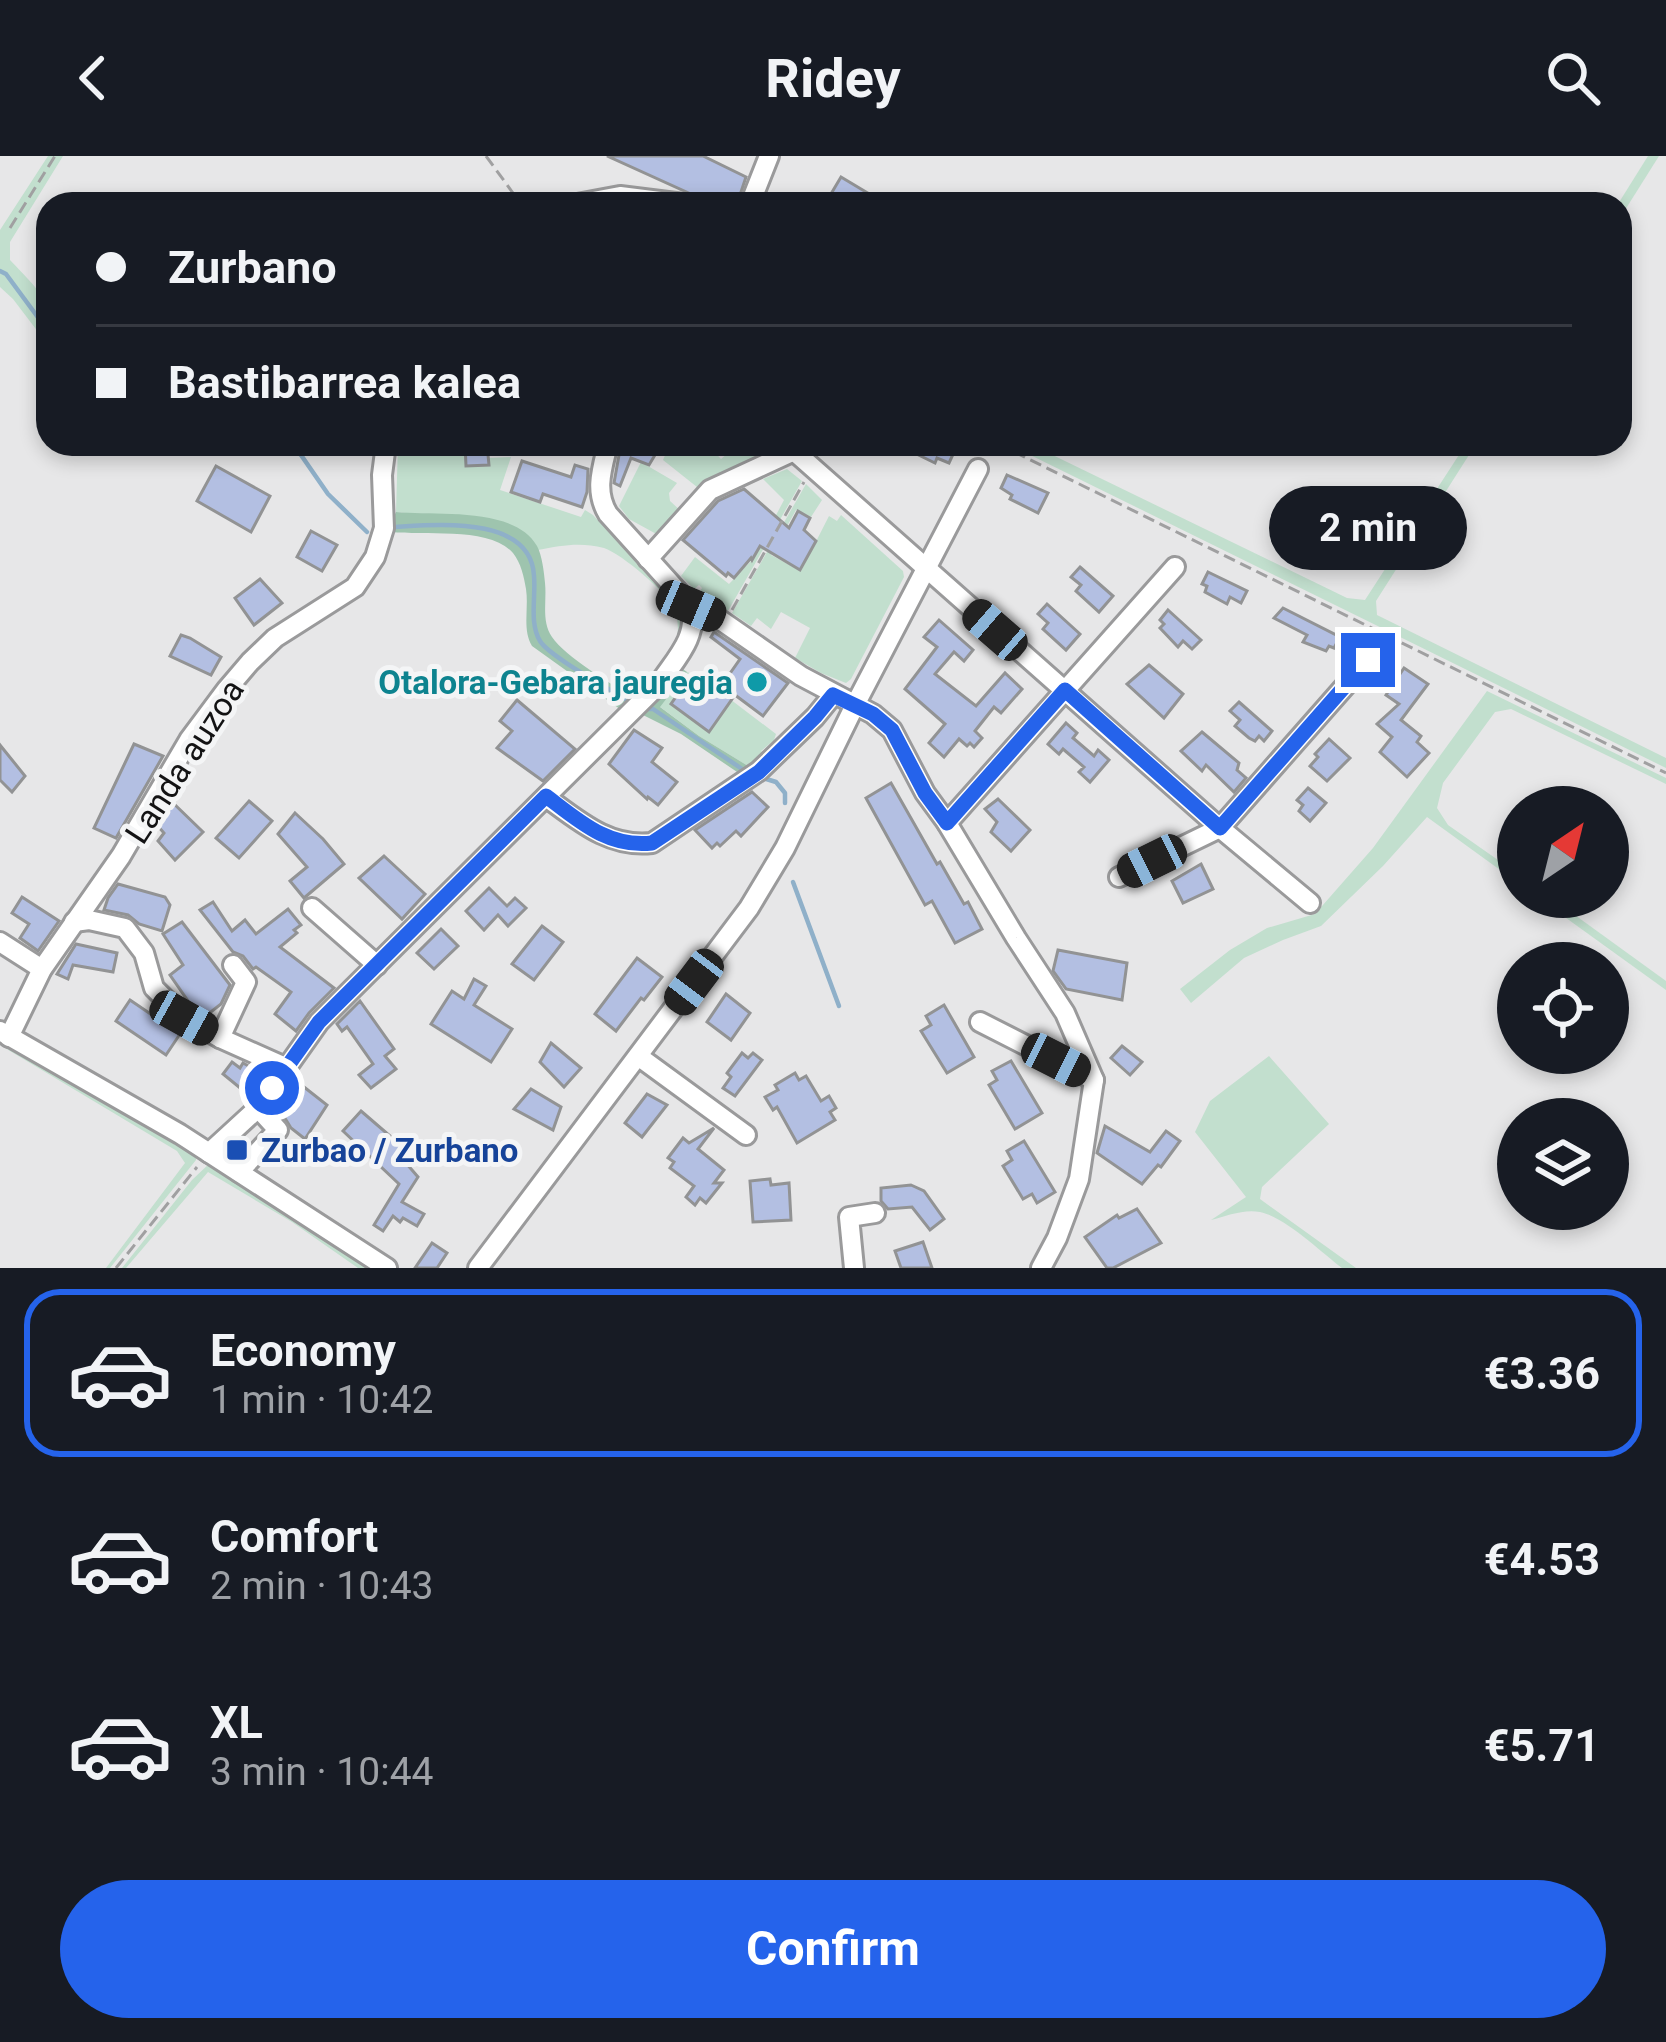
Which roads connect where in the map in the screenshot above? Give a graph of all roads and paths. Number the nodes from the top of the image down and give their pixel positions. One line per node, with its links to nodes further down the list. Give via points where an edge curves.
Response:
1 (55, 156): 6 (path)
2 (485, 156): 4 (path)
3 (769, 156): 5 (street)
4 (512, 192)
5 (755, 192)
6 (10, 228)
7 (384, 456): 30 (street, Landa auzoa, via 384,528 375,557 355,586 275,638 227,689)
8 (605, 456): 14 (street, via 602,505)
9 (778, 456): 14 (street, via 710,490)
10 (806, 456): 16 (street)
11 (1022, 456): 23 (path)
12 (978, 469): 16 (street)
13 (816, 490): 18 (path, via 805,481)
14 (648, 559): 17 (street)
15 (1175, 568): 20 (street)
16 (926, 570): 20 (street); 22 (street)
17 (691, 606): 21 (street); 24 (street, via 693,633 659,684)
18 (728, 612)
19 (1368, 660): 26 (street)
20 (1065, 690): 25 (street); 26 (street)
21 (833, 695): 22 (street); 24 (street, via 759,772 652,843 615,841)
22 (855, 705): 25 (street, via 892,730); 38 (street, via 749,908)
23 (1666, 773)
24 (546, 796): 33 (street)
25 (947, 823): 40 (street, via 1065,1013)
26 (1220, 828): 27 (street); 28 (street)
27 (1119, 877)
28 (1310, 903)
29 (312, 908): 33 (street)
30 (74, 922): 34 (street, Landa auzoa); 37 (street, via 125,928 144,953 154,988)
31 (0, 942): 34 (street)
32 (232, 965): 37 (street, via 246,982)
33 (377, 965): 39 (street)
34 (42, 969): 36 (street, Landa auzoa)
35 (980, 1022): 40 (street)
36 (5, 1034): 43 (street)
37 (220, 1038): 39 (street)
38 (638, 1056): 42 (street); 48 (street)
39 (285, 1067): 41 (street)
40 (1094, 1080): 50 (street, via 1079,1179)
41 (258, 1108): 43 (street); 44 (street, via 278,1130)
42 (746, 1135)
43 (209, 1153): 44 (street); 46 (path)
44 (239, 1172): 47 (street)
45 (875, 1213): 49 (street, via 848,1216)
46 (116, 1268)
47 (388, 1268)
48 (478, 1268)
49 (854, 1268)
50 (1041, 1268)

